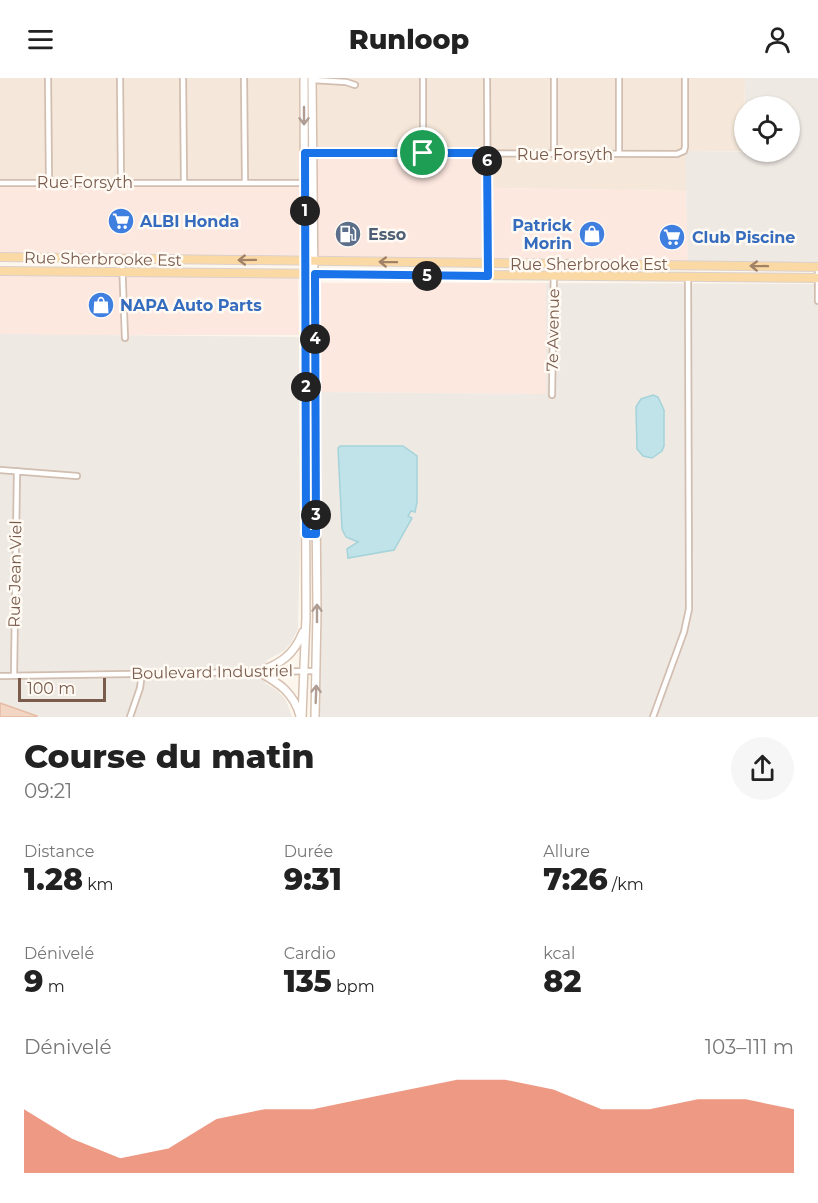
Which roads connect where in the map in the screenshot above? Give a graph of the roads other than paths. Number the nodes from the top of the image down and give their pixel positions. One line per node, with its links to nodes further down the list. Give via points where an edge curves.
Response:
1 (48, 78): 21 (street)
2 (120, 78): 17 (street)
3 (183, 78): 18 (street)
4 (244, 78): 19 (street)
5 (423, 78): 13 (street)
6 (487, 78): 14 (street)
7 (554, 78): 15 (street)
8 (619, 78): 16 (street)
9 (685, 78): 16 (street, Rue Forsyth, via 685,147 681,153)
10 (308, 79): 11 (street); 12 (main road)
11 (355, 85)
12 (309, 153): 13 (street, Rue Forsyth); 22 (main road); 23 (main road)
13 (423, 153): 14 (street, Rue Forsyth)
14 (487, 153): 15 (street, Rue Forsyth); 32 (street)
15 (554, 154): 16 (street, Rue Forsyth)
16 (619, 154)
17 (121, 182): 18 (street, Rue Forsyth); 21 (street, Rue Forsyth)
18 (184, 182): 19 (street, Rue Forsyth)
19 (245, 182): 22 (street, Rue Forsyth)
20 (0, 183): 21 (street, Rue Forsyth)
21 (49, 183)
22 (305, 183): 23 (street, Rue Forsyth); 28 (main road)
23 (313, 183): 30 (main road)
24 (0, 257): 25 (main road, Rue Sherbrooke Est)
25 (30, 258): 26 (main road, Rue Sherbrooke Est); 39 (main road)
26 (70, 259): 27 (main road, Rue Sherbrooke Est); 40 (main road)
27 (122, 260): 29 (main road, Rue Sherbrooke Est); 41 (street)
28 (305, 260): 29 (main road, Rue Sherbrooke Est, one-way to 29); 30 (main road, Rue Sherbrooke Est); 43 (main road)
29 (191, 261): 42 (main road)
30 (314, 261): 31 (main road, Rue Sherbrooke Est, one-way to 30); 43 (main road)
31 (409, 262): 32 (main road, Rue Sherbrooke Est); 44 (main road)
32 (488, 264): 34 (main road, Rue Sherbrooke Est); 45 (street)
33 (688, 264): 36 (main road, Rue Sherbrooke Est); 37 (main road, Rue Sherbrooke Est, one-way to 33); 49 (main road)
34 (554, 265): 35 (main road, Rue Sherbrooke Est); 46 (street, 7e Avenue)
35 (590, 265): 36 (main road, Rue Sherbrooke Est); 47 (main road)
36 (619, 265): 48 (main road)
37 (818, 267): 50 (street)
38 (0, 271): 39 (main road, Rue Sherbrooke Est)
39 (30, 272): 40 (main road, Rue Sherbrooke Est)
40 (70, 272): 41 (main road, Rue Sherbrooke Est)
41 (123, 273): 42 (main road, Rue Sherbrooke Est); 52 (street)
42 (190, 274): 43 (main road, Rue Sherbrooke Est)
43 (310, 274): 44 (main road, Rue Sherbrooke Est); 53 (main road); 54 (main road)
44 (408, 276): 45 (main road, Rue Sherbrooke Est)
45 (488, 276): 46 (main road, Rue Sherbrooke Est)
46 (554, 276): 47 (main road, Rue Sherbrooke Est); 55 (street, 7e Avenue)
47 (592, 276): 48 (main road, Rue Sherbrooke Est)
48 (619, 277): 49 (main road, Rue Sherbrooke Est)
49 (688, 277): 50 (main road, Rue Sherbrooke Est); 73 (street, via 689,609)
50 (818, 278): 51 (street)
51 (818, 301)
52 (125, 338)
53 (306, 395): 54 (main road); 56 (main road)
54 (316, 395): 57 (main road)
55 (552, 395)
56 (306, 424): 57 (main road); 61 (main road)
57 (316, 424): 62 (main road)
58 (0, 470): 59 (street)
59 (17, 471): 60 (street); 69 (street, Rue Jean Viel)
60 (77, 476)
61 (306, 534): 62 (main road); 63 (main road)
62 (316, 534): 65 (main road, one-way to 62)
63 (306, 617): 64 (main road); 66 (main road, via 298,644 286,659)
64 (305, 671): 65 (street, Boulevard Industriel); 66 (street, Boulevard Industriel); 71 (main road)
65 (316, 671): 72 (main road, one-way to 65)
66 (259, 672): 67 (street, Boulevard Industriel); 71 (main road, via 288,691)
67 (142, 673): 69 (street, Boulevard Industriel); 70 (street)
68 (0, 676): 69 (street, Boulevard Industriel)
69 (14, 676)
70 (130, 717)
71 (302, 717)
72 (315, 717)
73 (653, 717)

